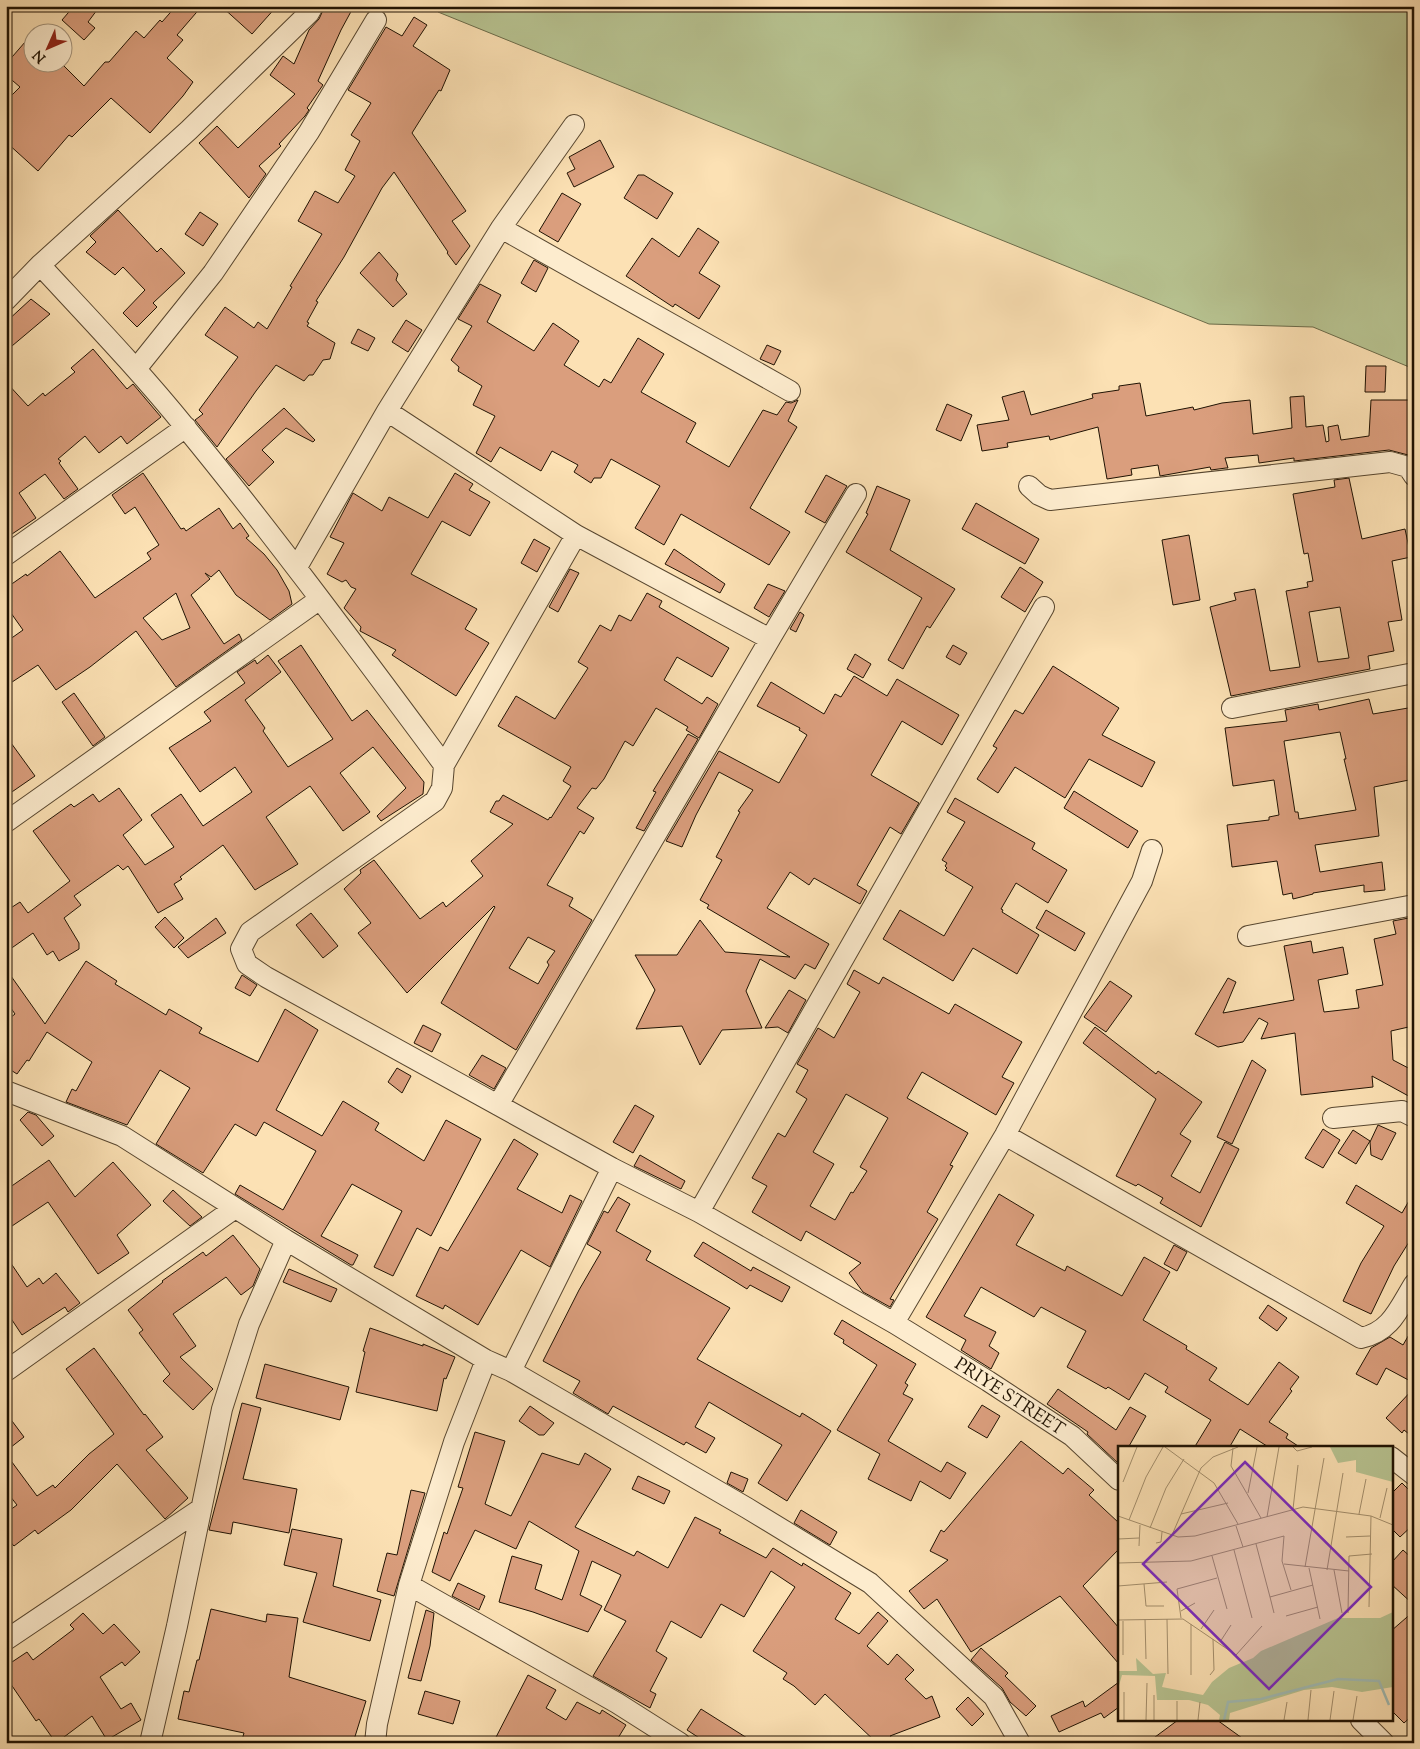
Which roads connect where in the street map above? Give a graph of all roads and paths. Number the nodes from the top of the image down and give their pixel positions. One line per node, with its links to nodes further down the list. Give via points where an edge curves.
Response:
1 (314, 6): 5 (street, via 189,130)
2 (376, 20): 7 (street, via 309,132 213,273)
3 (574, 125): 4 (street)
4 (501, 228): 8 (street); 9 (street)
5 (40, 265): 6 (street); 7 (street)
6 (6, 300)
7 (136, 369): 10 (street)
8 (790, 391)
9 (387, 411): 14 (street); 16 (street)
10 (186, 427): 15 (street); 16 (street)
11 (1414, 476): 12 (street, via 1408,467 1390,462 1050,500)
12 (1029, 486)
13 (856, 494): 19 (street)
14 (576, 535): 19 (street); 22 (street)
15 (6, 555)
16 (297, 567): 17 (street)
17 (320, 599): 22 (street); 23 (street)
18 (1044, 607): 34 (street)
19 (770, 639): 28 (street)
20 (1414, 673): 21 (street)
21 (1232, 708)
22 (444, 765): 28 (street, PRIYE STREET, via 442,788 435,801 250,932 241,949 246,964 266,977)
23 (6, 822)
24 (1152, 850): 31 (street, via 1142,881)
25 (1414, 906): 26 (street)
26 (1248, 936)
27 (6, 1091): 33 (street, via 122,1136)
28 (498, 1105): 32 (street, PRIYE STREET)
29 (1414, 1117): 30 (street, via 1402,1111)
30 (1333, 1118)
31 (1005, 1134): 36 (street, via 1361,1338 1388,1326); 37 (street)
32 (612, 1168): 34 (street, PRIYE STREET); 39 (street)
33 (235, 1208): 35 (street); 40 (street)
34 (699, 1212): 37 (street, PRIYE STREET)
35 (286, 1240): 38 (street); 44 (street, via 249,1324 222,1409)
36 (1414, 1284)
37 (894, 1323): 43 (street, PRIYE STREET, via 1072,1436)
38 (486, 1360): 39 (street); 45 (street, via 454,1442)
39 (511, 1371): 51 (street, via 870,1583 994,1697)
40 (6, 1372)
41 (1392, 1458): 42 (street)
42 (1414, 1475)
43 (1118, 1479)
44 (200, 1510): 46 (street); 48 (street)
45 (409, 1585): 49 (street); 50 (street, via 617,1703)
46 (6, 1640)
47 (1363, 1722): 52 (street)
48 (150, 1743)
49 (375, 1743)
50 (680, 1743)
51 (1020, 1743)
52 (1384, 1743)

